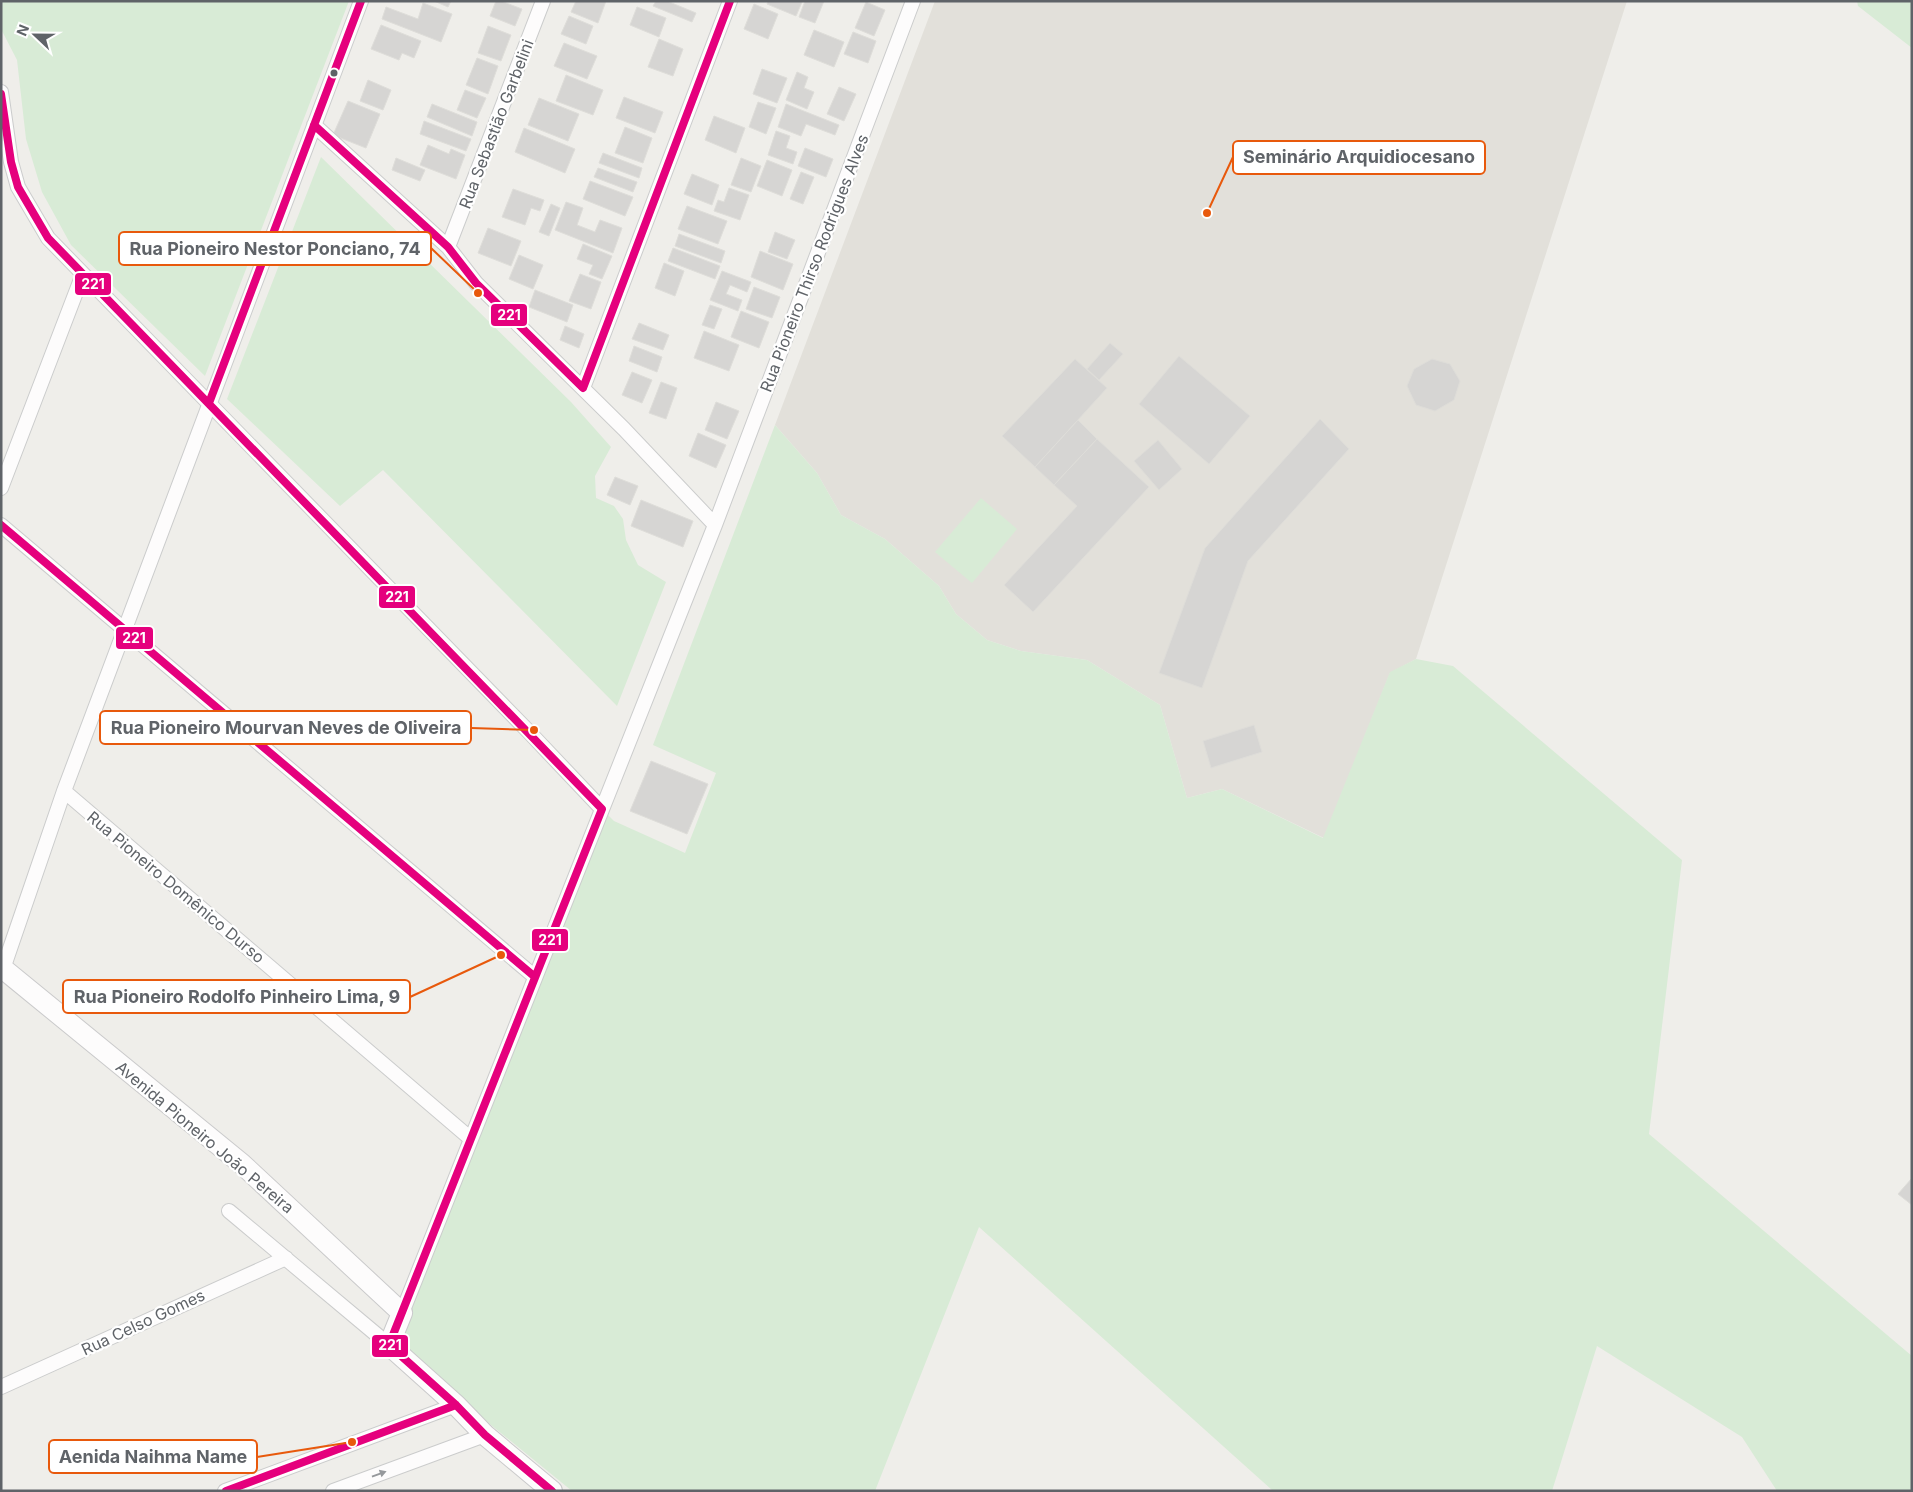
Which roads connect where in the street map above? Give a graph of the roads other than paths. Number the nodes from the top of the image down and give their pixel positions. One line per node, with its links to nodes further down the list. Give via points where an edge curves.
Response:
1 (361, 1): 6 (street)
2 (543, 1): 7 (street, Rua Sebastião Garbelini)
3 (730, 1): 9 (street)
4 (913, 1): 12 (street, Rua Pioneiro Thirso Rodrigues Alves)
5 (1, 92): 8 (street, via 18,187 48,238)
6 (314, 125): 7 (street); 10 (street)
7 (448, 247): 9 (street, via 476,283)
8 (83, 274): 10 (street); 11 (street)
9 (583, 388): 12 (street)
10 (209, 403): 14 (street); 16 (street)
11 (1, 488)
12 (715, 524): 16 (street, Rua Pioneiro Thirso Rodrigues Alves)
13 (1, 525): 14 (street)
14 (124, 630): 15 (street); 18 (street)
15 (64, 791): 17 (street); 19 (street, Rua Pioneiro Domênico Durso)
16 (602, 809): 18 (street, Rua Pioneiro Thirso Rodrigues Alves)
17 (2, 968): 22 (street, Avenida Pioneiro João Pereira, via 242,1164)
18 (535, 977): 19 (street, Rua Pioneiro Thirso Rodrigues Alves)
19 (471, 1138): 22 (street, Rua Pioneiro Thirso Rodrigues Alves)
20 (229, 1211): 21 (street)
21 (286, 1258): 23 (street); 24 (street, Rua Celso Gomes)
22 (402, 1313): 23 (street)
23 (389, 1345): 25 (street)
24 (1, 1387)
25 (456, 1405): 26 (street); 27 (street)
26 (485, 1435): 28 (street, one-way to 26); 29 (street)
27 (225, 1491)
28 (333, 1491)
29 (552, 1491)

